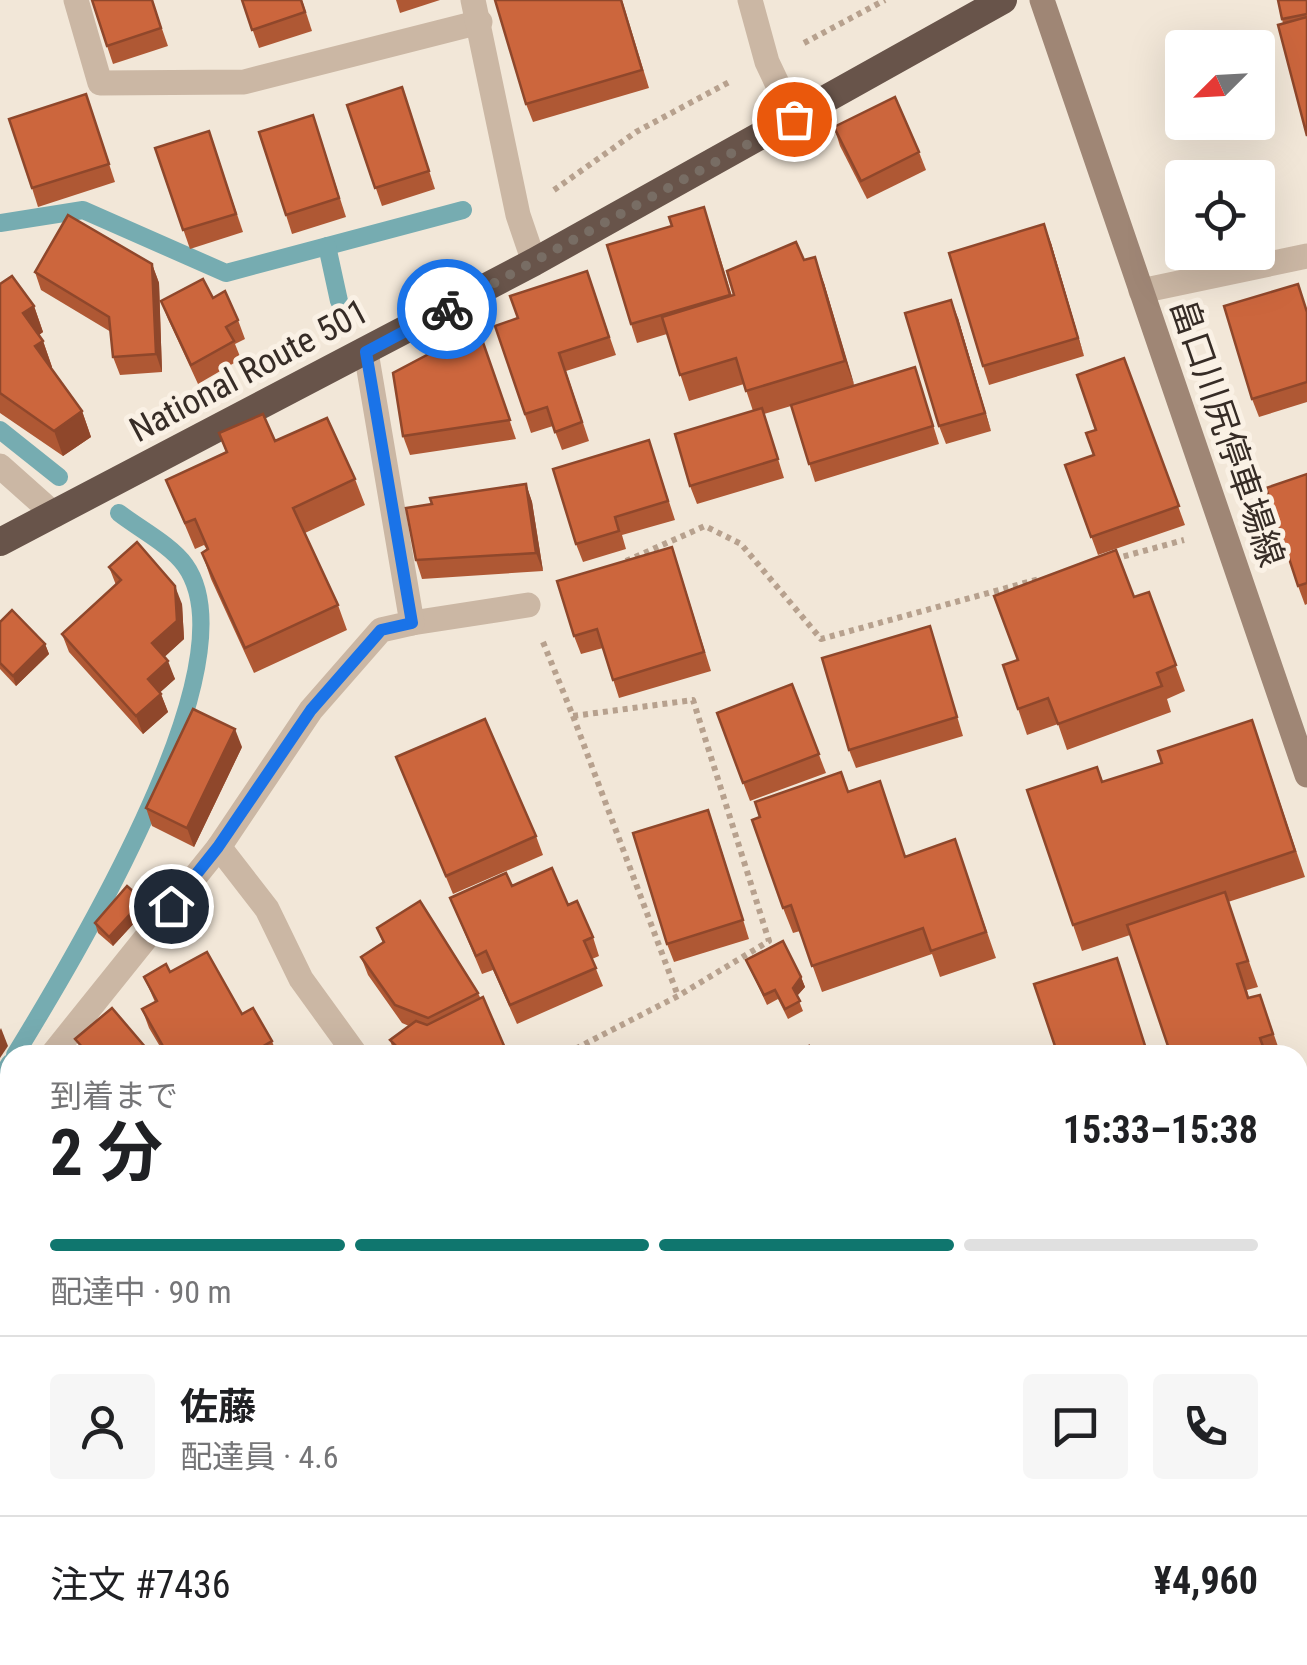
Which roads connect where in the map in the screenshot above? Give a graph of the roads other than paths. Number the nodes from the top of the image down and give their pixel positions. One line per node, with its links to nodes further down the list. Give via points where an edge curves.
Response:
1 (76, 0): 5 (street, via 100,83 244,82)
2 (750, 0): 6 (street, via 767,62)
3 (1003, 0): 6 (highway, National Route 501)
4 (1042, 0): 9 (main road, 畠口川尻停車場線)
5 (477, 11): 8 (street, via 518,215)
6 (794, 119): 8 (highway, National Route 501)
7 (1307, 256): 9 (street)
8 (534, 262): 10 (highway, National Route 501)
9 (1141, 291): 16 (main road, 畠口川尻停車場線)
10 (366, 352): 12 (highway, National Route 501); 15 (street)
11 (0, 466): 12 (street)
12 (55, 515): 13 (highway, National Route 501)
13 (0, 542)
14 (528, 605): 15 (street)
15 (412, 623): 17 (street, via 381,630 311,710)
16 (1307, 775)
17 (218, 847): 18 (street); 19 (street, via 267,908 301,979)
18 (60, 1045)
19 (349, 1045)

